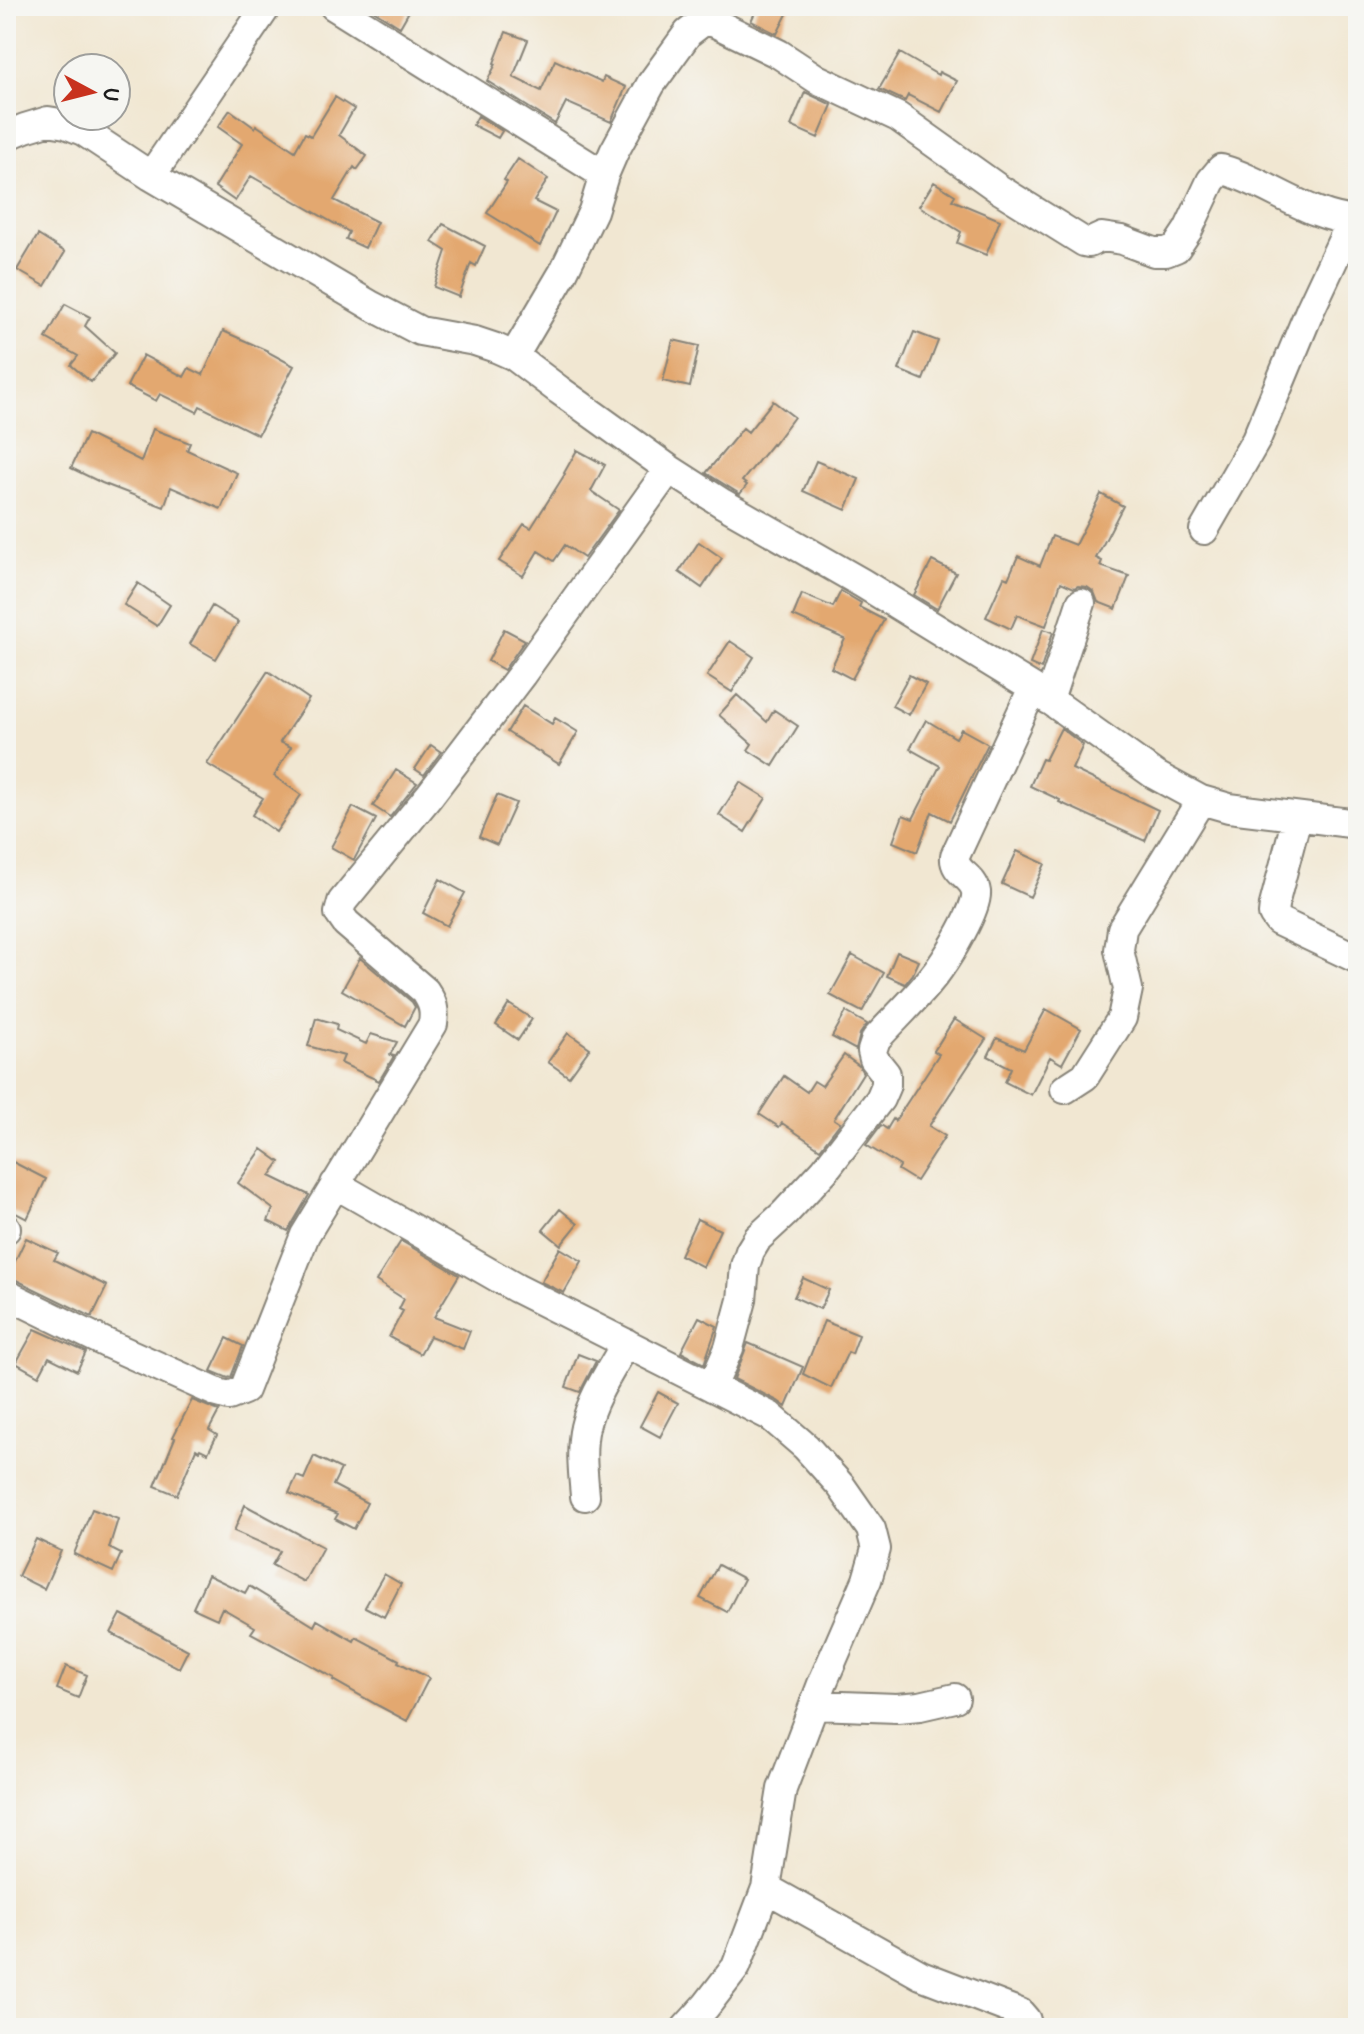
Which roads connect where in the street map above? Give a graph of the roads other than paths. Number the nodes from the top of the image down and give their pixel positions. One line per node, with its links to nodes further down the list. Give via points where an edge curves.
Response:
1 (267, 6): 5 (street)
2 (334, 6): 4 (street)
3 (6, 136): 5 (street, via 48,121 66,124)
4 (604, 175): 6 (street, via 651,84 688,33 711,21 898,117 1084,242 1102,237 1154,252 1176,248 1221,169 1320,212); 7 (street, via 563,273)
5 (151, 176): 7 (street, via 420,331 475,341)
6 (1355, 220): 9 (street, via 1310,310 1256,440)
7 (514, 356): 8 (street)
8 (669, 469): 11 (street); 17 (street, via 522,674 342,902 339,913 346,923 425,991 435,1012 433,1024)
9 (1204, 530)
10 (1081, 603): 11 (street)
11 (1041, 694): 12 (street, via 1155,775); 20 (street, via 955,856 957,869 976,891 974,910 938,970 876,1039 874,1059 886,1074 880,1099 824,1171 750,1251 729,1348)
12 (1201, 800): 13 (street); 16 (street, via 1122,929 1119,950 1128,989 1122,1018 1085,1076)
13 (1297, 817): 14 (street); 15 (street, via 1273,914)
14 (1358, 824)
15 (1358, 959)
16 (1065, 1089)
17 (335, 1184): 18 (street, via 305,1235 244,1390 235,1395 218,1393 134,1356); 19 (street, via 516,1288)
18 (6, 1294)
19 (626, 1343): 20 (street); 21 (street, via 585,1427)
20 (712, 1387): 23 (street, via 770,1416 806,1447 871,1529 876,1549 867,1580)
21 (585, 1496)
22 (955, 1698): 23 (street, via 897,1708)
23 (815, 1705): 24 (street, via 782,1789)
24 (766, 1888): 25 (street, via 736,1967); 26 (street, via 921,1975 1020,2013)
25 (686, 2028)
26 (1027, 2028)

